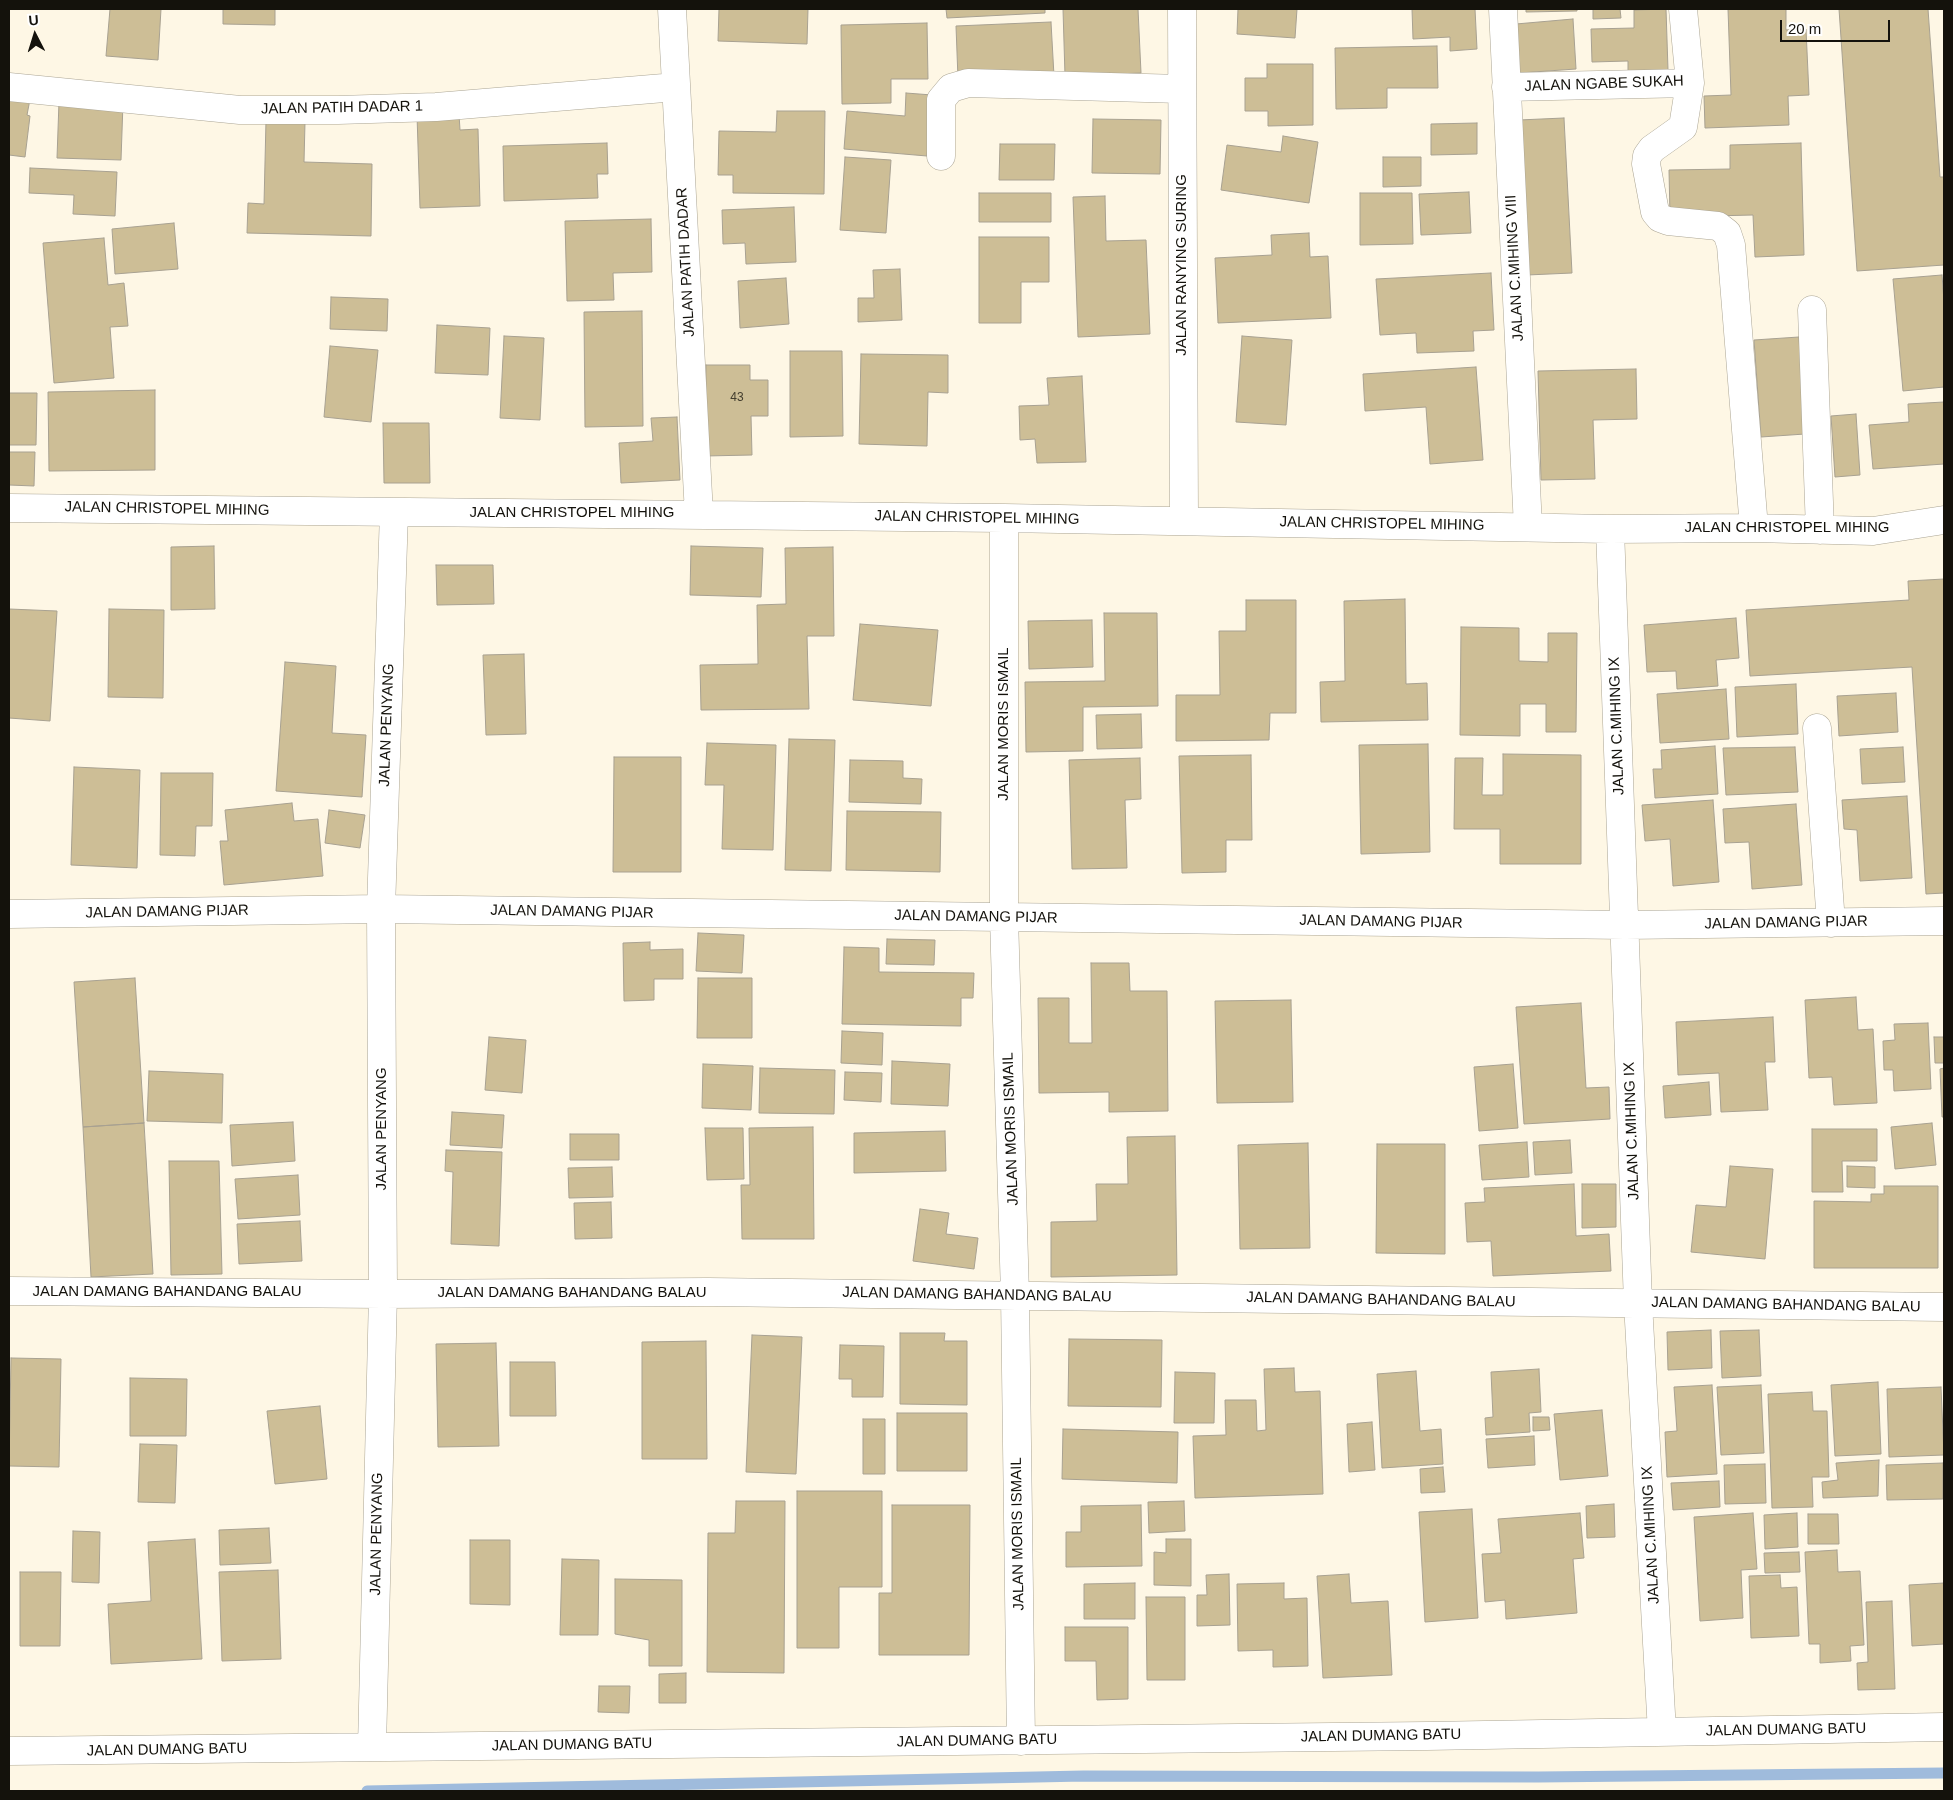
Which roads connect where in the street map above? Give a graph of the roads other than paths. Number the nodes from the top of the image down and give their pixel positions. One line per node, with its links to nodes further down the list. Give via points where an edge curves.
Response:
1 (672, 9): 7 (street, JALAN PATIH DADAR)
2 (1182, 9): 9 (street, JALAN RANYING SURING)
3 (1503, 9): 8 (street, JALAN C.MIHING VIII)
4 (1684, 9): 5 (street, JALAN NGABE SUKAH)
5 (1690, 83): 8 (street, JALAN NGABE SUKAH); 19 (street, via 1683,127 1652,149 1646,164 1655,212 1660,218 1718,226 1727,233 1731,245)
6 (9, 87): 7 (street, JALAN PATIH DADAR 1, via 240,110 338,110 436,107)
7 (676, 87): 14 (street, JALAN PATIH DADAR)
8 (1506, 87): 18 (street, JALAN C.MIHING VIII)
9 (1181, 89): 10 (street, via 968,83 952,88 942,100); 17 (street, JALAN RANYING SURING)
10 (942, 156)
11 (1812, 310): 21 (street)
12 (9, 508): 13 (street, JALAN CHRISTOPEL MIHING)
13 (394, 512): 14 (street, JALAN CHRISTOPEL MIHING); 23 (street, JALAN PENYANG)
14 (699, 514): 15 (street, JALAN CHRISTOPEL MIHING)
15 (1004, 518): 17 (street, JALAN CHRISTOPEL MIHING); 25 (street, JALAN MORIS ISMAIL)
16 (1944, 520): 21 (street, JALAN CHRISTOPEL MIHING, via 1873,531)
17 (1184, 521): 18 (street, JALAN CHRISTOPEL MIHING)
18 (1528, 527): 20 (street, JALAN CHRISTOPEL MIHING)
19 (1754, 528): 20 (street, JALAN CHRISTOPEL MIHING); 21 (street, JALAN CHRISTOPEL MIHING)
20 (1610, 529): 28 (street, JALAN C.MIHING IX)
21 (1820, 530)
22 (1817, 728): 27 (street)
23 (381, 909): 24 (street, JALAN DAMANG PIJAR); 25 (street, JALAN DAMANG PIJAR); 30 (street, JALAN PENYANG)
24 (9, 914)
25 (1004, 917): 28 (street, JALAN DAMANG PIJAR); 31 (street, JALAN MORIS ISMAIL)
26 (1944, 921): 27 (street, JALAN DAMANG PIJAR)
27 (1831, 922): 28 (street, JALAN DAMANG PIJAR)
28 (1625, 925): 32 (street, JALAN C.MIHING IX)
29 (9, 1291): 30 (street, JALAN DAMANG BAHANDANG BALAU)
30 (383, 1294): 31 (street, JALAN DAMANG BAHANDANG BALAU, via 708,1292); 37 (street, JALAN PENYANG)
31 (1015, 1295): 32 (street, JALAN DAMANG BAHANDANG BALAU); 36 (street, JALAN MORIS ISMAIL)
32 (1638, 1303): 33 (street, JALAN DAMANG BAHANDANG BALAU); 35 (street, JALAN C.MIHING IX)
33 (1944, 1307)
34 (1944, 1727): 35 (street, JALAN DUMANG BATU)
35 (1662, 1732): 36 (street, JALAN DUMANG BATU)
36 (1020, 1741): 37 (street, JALAN DUMANG BATU)
37 (372, 1747): 38 (street, JALAN DUMANG BATU)
38 (9, 1751)

